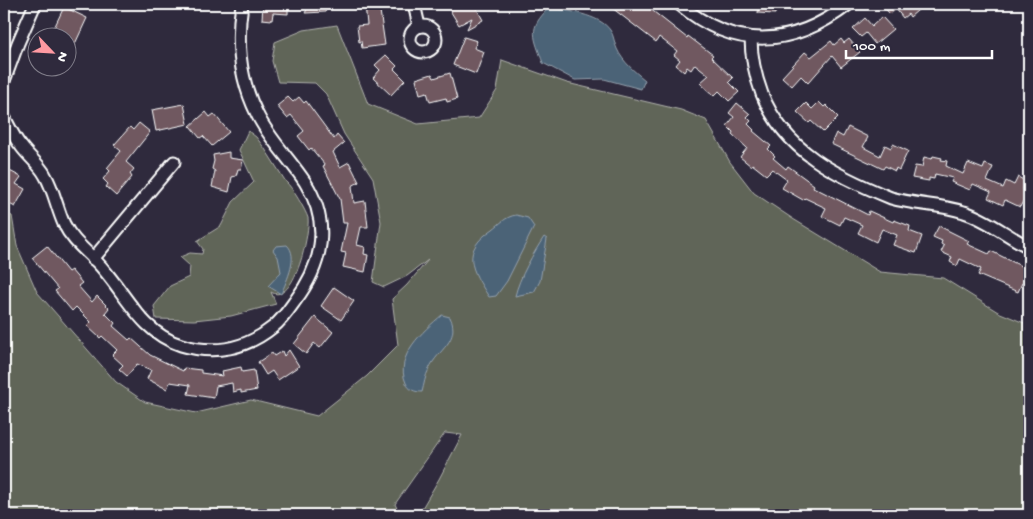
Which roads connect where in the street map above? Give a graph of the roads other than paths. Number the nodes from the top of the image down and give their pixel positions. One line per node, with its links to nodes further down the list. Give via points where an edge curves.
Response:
1 (36, 4): 8 (street)
2 (242, 4): 12 (street, via 238,43 251,99 263,126 313,195 321,224 318,256 308,282 276,325 254,340 210,350 188,347 149,327)
3 (414, 4): 6 (street)
4 (679, 4): 7 (street, via 710,25)
5 (849, 4): 7 (street, via 802,31)
6 (419, 26)
7 (752, 38): 11 (street, via 752,62 765,99 784,133 813,159 826,168 903,202 966,212)
8 (4, 81)
9 (4, 117): 12 (street, via 19,144 45,174 64,225)
10 (174, 162): 12 (street)
11 (1029, 247)
12 (93, 259)

